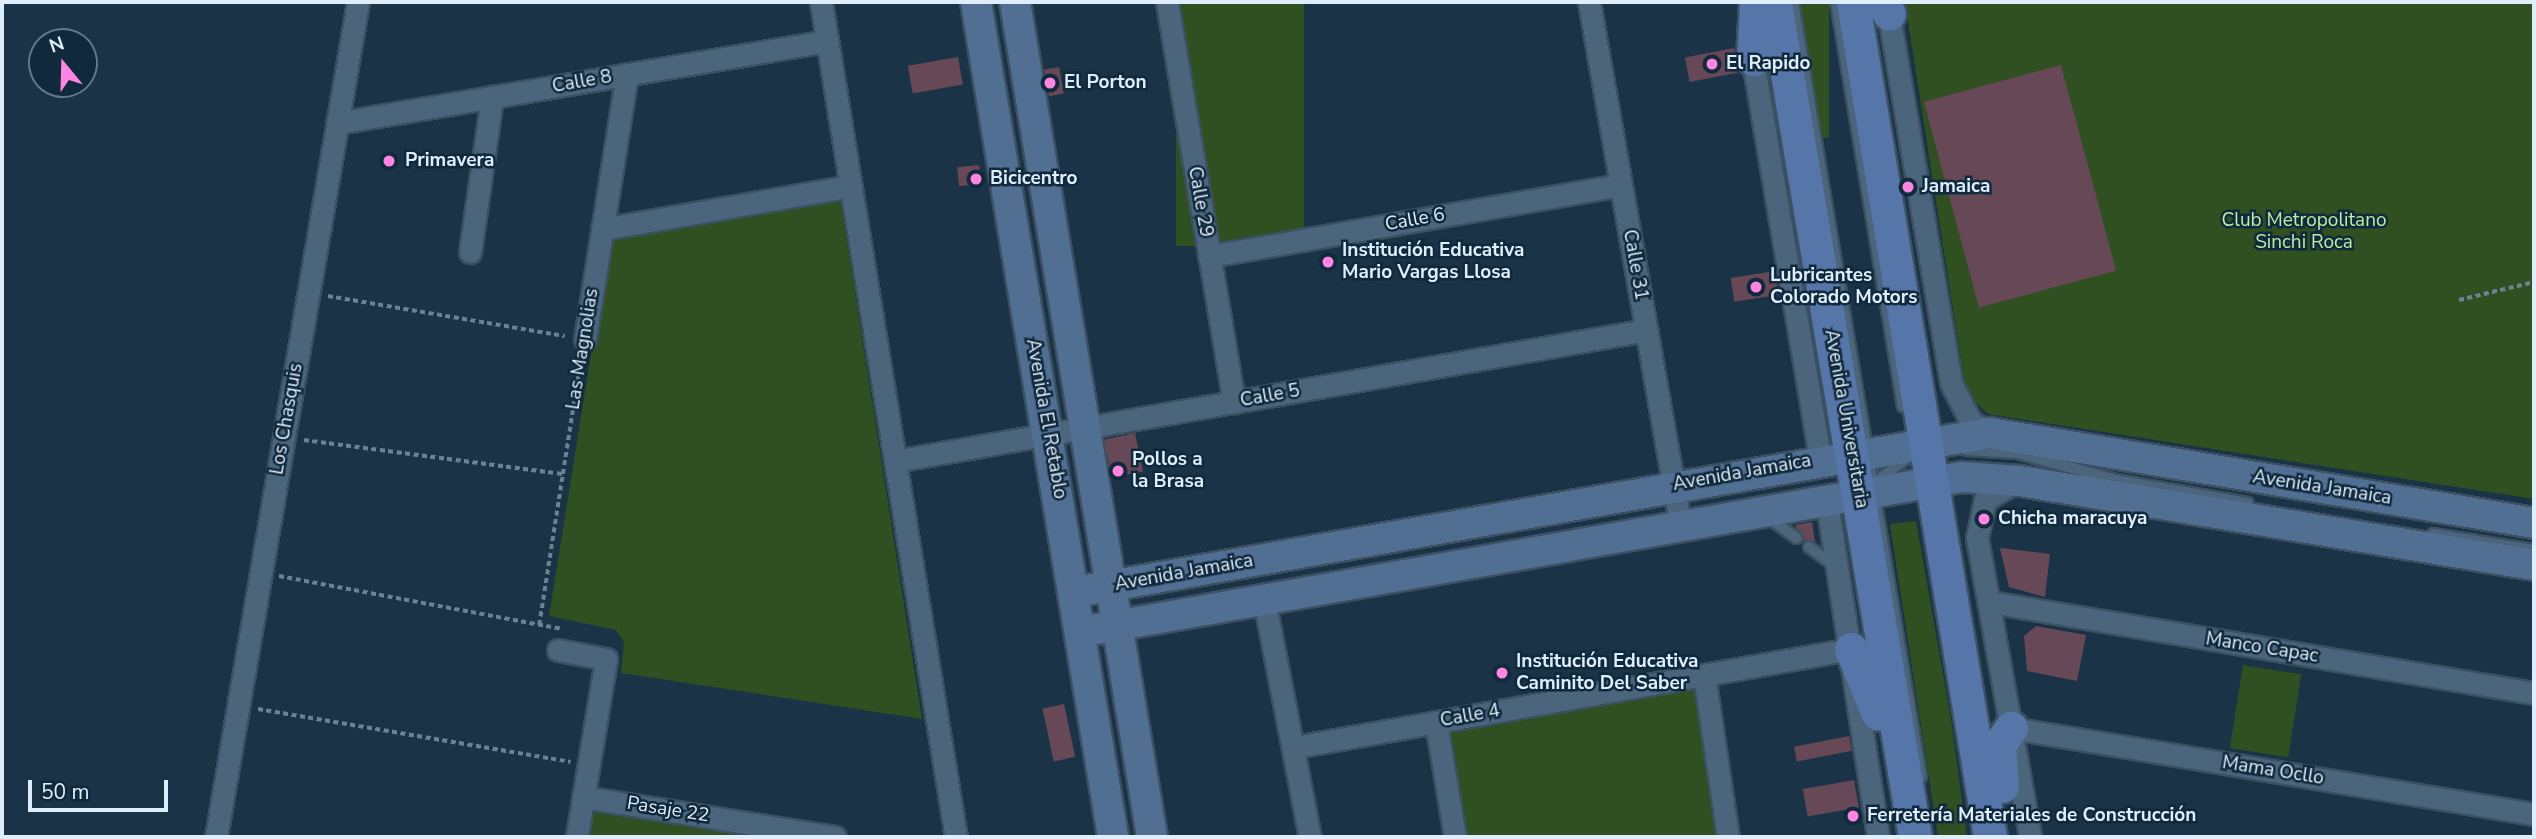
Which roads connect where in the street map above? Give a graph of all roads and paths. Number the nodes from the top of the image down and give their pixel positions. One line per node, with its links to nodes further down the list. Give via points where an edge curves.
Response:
1 (358, 2): 18 (street, Los Chasquis)
2 (821, 2): 14 (street)
3 (976, 2): 32 (main road, Avenida El Retablo)
4 (1015, 2): 30 (main road, Avenida El Retablo)
5 (1167, 2): 23 (street, Calle 29)
6 (1589, 2): 19 (street, Calle 31)
7 (1743, 2): 15 (street, Avenida Universitaria)
8 (1756, 2): 15 (main road)
9 (1775, 2): 35 (main road, Avenida Universitaria)
10 (1793, 2): 35 (lane)
11 (1836, 2): 34 (lane)
12 (1853, 2): 34 (main road)
13 (1886, 6): 31 (street, via 1951,383 1957,404)
14 (827, 41): 16 (street, Calle 8); 20 (street)
15 (1753, 59): 35 (street, Avenida Universitaria)
16 (626, 74): 17 (street, Calle 8); 21 (street, Las Magnolias)
17 (492, 97): 18 (street, Calle 8); 22 (street)
18 (337, 123): 25 (street, Los Chasquis)
19 (1621, 185): 23 (street, Calle 6); 27 (street, Calle 31)
20 (850, 186): 21 (street); 36 (street)
21 (602, 229): 28 (street, Las Magnolias)
22 (470, 252)
23 (1209, 256): 29 (street, Calle 29)
24 (2534, 282): 26 (path)
25 (309, 293): 28 (path); 33 (street, Los Chasquis)
26 (2459, 300)
27 (1646, 331): 29 (street, Calle 5); 39 (street, Calle 31)
28 (584, 339): 37 (path, Las Magnolias)
29 (1234, 402): 30 (street, Calle 5)
30 (1088, 427): 32 (street, Calle 5); 52 (main road, Avenida El Retablo)
31 (1990, 433): 34 (main road, Avenida Jamaica); 43 (main road, Avenida Jamaica)
32 (1049, 434): 36 (street, Calle 5); 53 (main road, Avenida El Retablo)
33 (284, 437): 37 (path); 51 (street, Los Chasquis)
34 (1918, 452): 35 (main road, Avenida Jamaica); 38 (main road, Avenida Jamaica, via 1987,477); 41 (main road, Avenida Jamaica); 48 (lane, via 2017,453 2139,484); 70 (lane); 83 (main road)
35 (1847, 454): 39 (main road, Avenida Jamaica); 41 (main road, Avenida Universitaria)
36 (895, 461): 75 (street)
37 (563, 474): 56 (path, Las Magnolias)
38 (2020, 481): 49 (main road, Avenida Jamaica); 55 (street, via 1997,488 1976,516)
39 (1674, 485): 40 (main road, Avenida Jamaica); 44 (street, Calle 31)
40 (1625, 494): 45 (main road, via 1634,515); 52 (main road, Avenida Jamaica)
41 (1859, 494): 42 (main road, Avenida Jamaica); 50 (street, Avenida Universitaria); 68 (main road, Avenida Universitaria)
42 (1763, 514): 44 (main road, Avenida Jamaica); 46 (lane)
43 (2534, 523)
44 (1681, 528): 45 (main road, Avenida Jamaica)
45 (1632, 537): 54 (main road, Avenida Jamaica)
46 (1797, 538)
47 (1809, 547): 50 (lane)
48 (2534, 550)
49 (2534, 565)
50 (1837, 567): 60 (street, Avenida Universitaria)
51 (261, 572): 56 (path); 63 (street, Los Chasquis)
52 (1113, 585): 53 (main road, Avenida Jamaica); 57 (main road, Avenida El Retablo)
53 (1075, 592): 58 (main road, Avenida El Retablo)
54 (1264, 599): 57 (main road, Avenida Jamaica); 66 (street)
55 (1990, 602): 62 (street, Manco Capac); 65 (street)
56 (539, 625): 59 (path)
57 (1119, 626): 58 (main road, Avenida Jamaica); 77 (main road, Avenida El Retablo)
58 (1080, 632): 76 (main road, Avenida El Retablo)
59 (562, 640): 67 (street, via 606,659)
60 (1851, 649): 61 (street, Calle 4); 68 (main road); 81 (street, Avenida Universitaria)
61 (1704, 675): 64 (street, Calle 4); 80 (street)
62 (2534, 693)
63 (238, 706): 67 (path); 72 (street, Los Chasquis)
64 (1436, 722): 66 (street, Calle 4); 79 (street)
65 (2011, 728): 71 (street, Mama Ocllo); 84 (main road, via 1999,744); 85 (street)
66 (1295, 747): 78 (street)
67 (589, 765): 69 (street)
68 (1916, 792): 82 (main road, Avenida Universitaria)
69 (583, 797): 73 (street); 74 (street, Pasaje 22)
70 (1970, 810)
71 (2534, 814)
72 (216, 837)
73 (577, 837)
74 (835, 837)
75 (956, 837)
76 (1113, 837)
77 (1153, 837)
78 (1310, 837)
79 (1455, 837)
80 (1728, 837)
81 (1878, 837)
82 (1914, 837)
83 (1990, 837)
84 (2003, 837)
85 (2030, 837)

